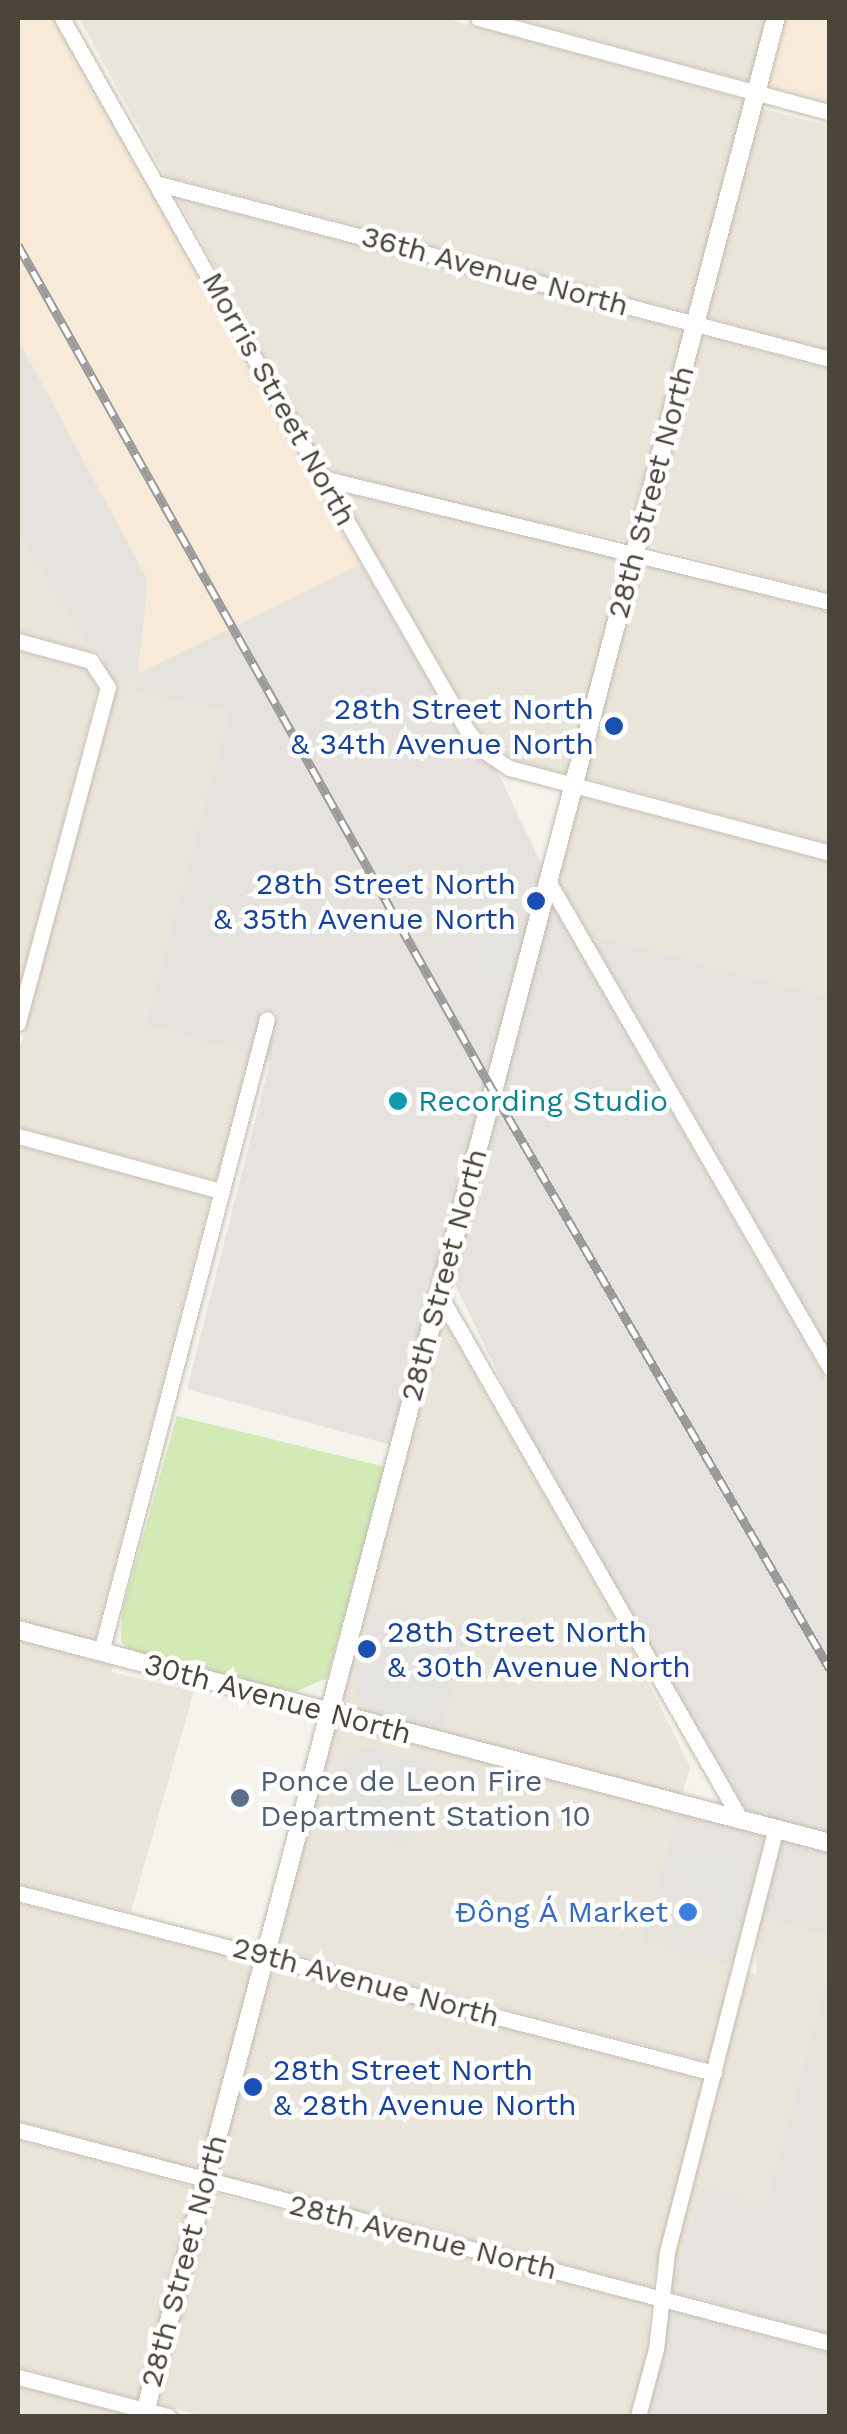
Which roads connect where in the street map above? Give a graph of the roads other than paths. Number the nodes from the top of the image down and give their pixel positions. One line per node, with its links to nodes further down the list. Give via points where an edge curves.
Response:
1 (62, 18): 6 (street, Morris Street North)
2 (478, 18): 4 (street)
3 (776, 18): 4 (street, 28th Street North)
4 (756, 93): 5 (street); 7 (street, 28th Street North)
5 (830, 112)
6 (159, 184): 7 (street, 36th Avenue North); 9 (street, Morris Street North)
7 (695, 324): 8 (street, 36th Avenue North); 10 (street, 28th Street North)
8 (830, 359)
9 (322, 478): 10 (street); 13 (street, Morris Street North, via 468,732 509,768)
10 (635, 552): 11 (street); 13 (street, 28th Street North)
11 (830, 602)
12 (18, 641): 17 (street, via 91,661 108,687)
13 (573, 785): 14 (street); 15 (street, 28th Street North)
14 (830, 852)
15 (548, 881): 20 (street, 28th Street North); 21 (street)
16 (268, 1019): 19 (street)
17 (18, 1023)
18 (18, 1136): 19 (street)
19 (221, 1190): 23 (street)
20 (439, 1294): 24 (street, 28th Street North); 25 (street)
21 (830, 1368)
22 (18, 1630): 23 (street, 30th Avenue North)
23 (101, 1652): 24 (street, 30th Avenue North)
24 (328, 1712): 25 (street, 30th Avenue North); 29 (street, 28th Street North)
25 (741, 1820): 26 (street, 30th Avenue North)
26 (776, 1830): 27 (street, 30th Avenue North); 30 (street)
27 (830, 1843)
28 (18, 1893): 29 (street, 29th Avenue North)
29 (264, 1955): 30 (street, 29th Avenue North); 32 (street, 28th Street North)
30 (714, 2073): 33 (street)
31 (18, 2130): 32 (street, 28th Avenue North)
32 (205, 2180): 33 (street, 28th Avenue North); 36 (street, 28th Street North)
33 (659, 2298): 34 (street, 28th Avenue North); 38 (street, via 656,2349)
34 (830, 2343)
35 (18, 2377): 36 (street)
36 (145, 2414): 37 (street)
37 (168, 2416)
38 (638, 2416)

